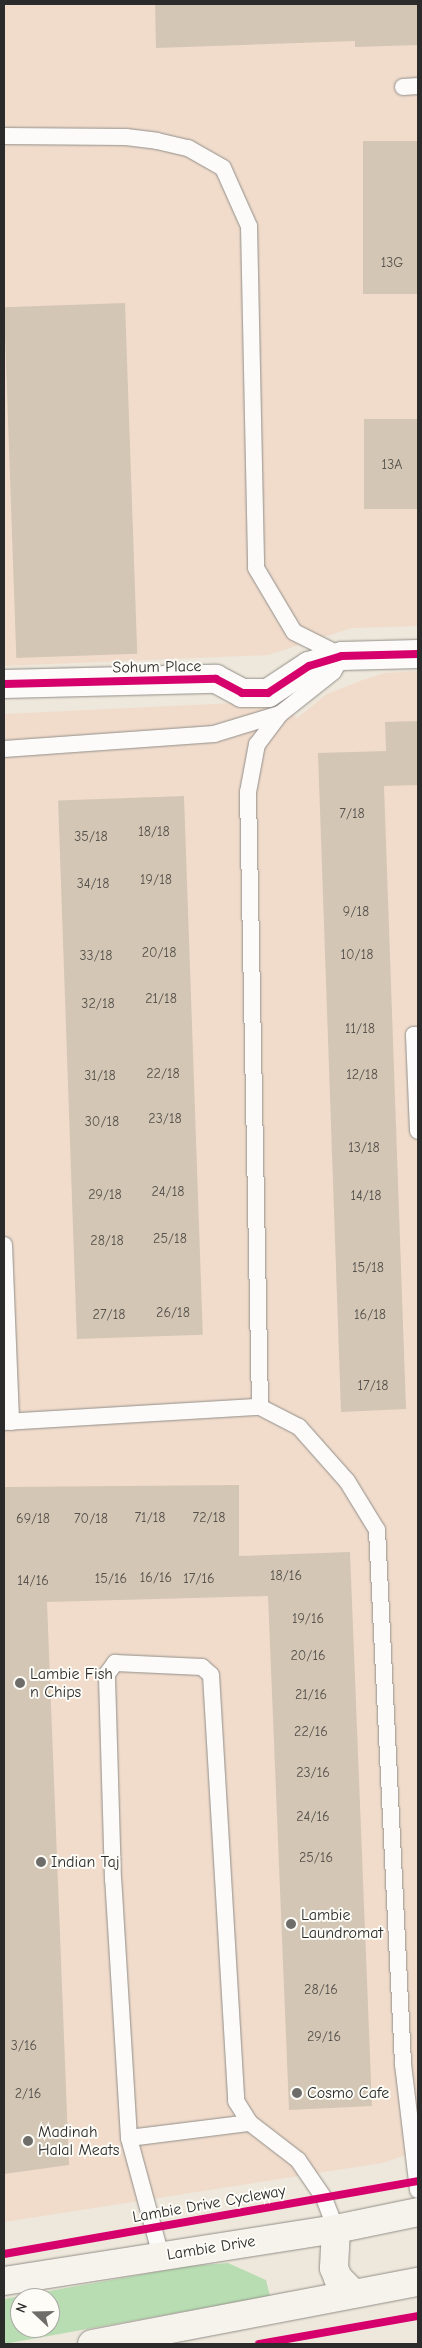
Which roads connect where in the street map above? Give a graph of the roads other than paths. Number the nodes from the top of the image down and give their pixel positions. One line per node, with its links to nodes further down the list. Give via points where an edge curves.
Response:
1 (4, 136): 3 (lane, via 156,140 188,148 223,168 249,226 256,568 294,632)
2 (418, 654): 3 (street, Sohum Place)
3 (342, 656): 4 (street, Sohum Place, via 309,666 268,693 242,694 216,679); 5 (lane, via 333,672)
4 (4, 684)
5 (280, 714): 6 (lane, via 214,734); 10 (lane, via 257,744 248,792)
6 (4, 749)
7 (418, 1035): 8 (lane, via 414,1036)
8 (418, 1131)
9 (4, 1245): 11 (lane)
10 (260, 1407): 11 (lane); 14 (lane, via 299,1427 347,1481 377,1530 403,2064)
11 (7, 1422)
12 (250, 2123): 13 (lane); 13 (lane, via 236,2101 211,1675 202,1667 114,1663 107,1674 113,1870); 16 (lane, via 298,2160 324,2198)
13 (129, 2138): 17 (lane)
14 (418, 2190)
15 (418, 2212): 16 (main road, Lambie Drive)
16 (336, 2229): 17 (main road, Lambie Drive); 20 (main road, via 334,2268 338,2278)
17 (162, 2256): 18 (main road, Lambie Drive)
18 (4, 2281)
19 (418, 2282): 20 (main road)
20 (352, 2292): 21 (main road)
21 (92, 2344)

